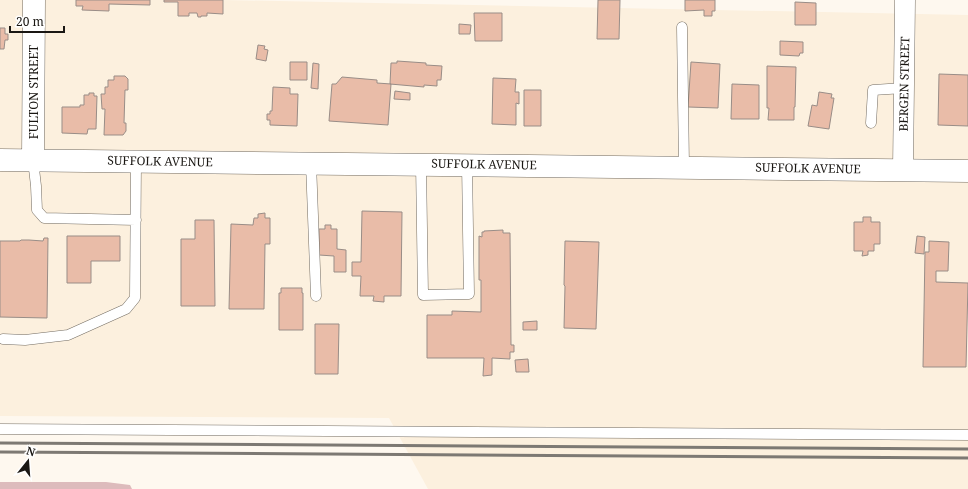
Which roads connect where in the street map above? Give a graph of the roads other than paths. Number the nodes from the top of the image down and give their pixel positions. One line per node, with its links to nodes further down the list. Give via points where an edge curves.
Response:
1 (34, 0): 7 (main road, FULTON STREET)
2 (905, 0): 4 (street, BERGEN STREET)
3 (682, 27): 12 (lane)
4 (904, 88): 5 (lane, via 874,90); 13 (street, BERGEN STREET)
5 (871, 123)
6 (0, 160): 7 (main road, SUFFOLK AVENUE)
7 (33, 160): 8 (main road, SUFFOLK AVENUE); 15 (lane, via 37,210 44,218)
8 (136, 161): 9 (main road, SUFFOLK AVENUE); 15 (lane)
9 (311, 163): 10 (main road, SUFFOLK AVENUE); 16 (lane)
10 (421, 164): 11 (main road, SUFFOLK AVENUE); 11 (lane, via 422,295 469,294)
11 (467, 164): 12 (main road, SUFFOLK AVENUE)
12 (684, 166): 13 (main road, SUFFOLK AVENUE)
13 (903, 169): 14 (main road, SUFFOLK AVENUE)
14 (968, 170)
15 (136, 220): 17 (lane, via 136,298 126,309 68,335 25,340)
16 (316, 296)
17 (3, 339)
18 (0, 429): 19 (lane)
19 (968, 435)

